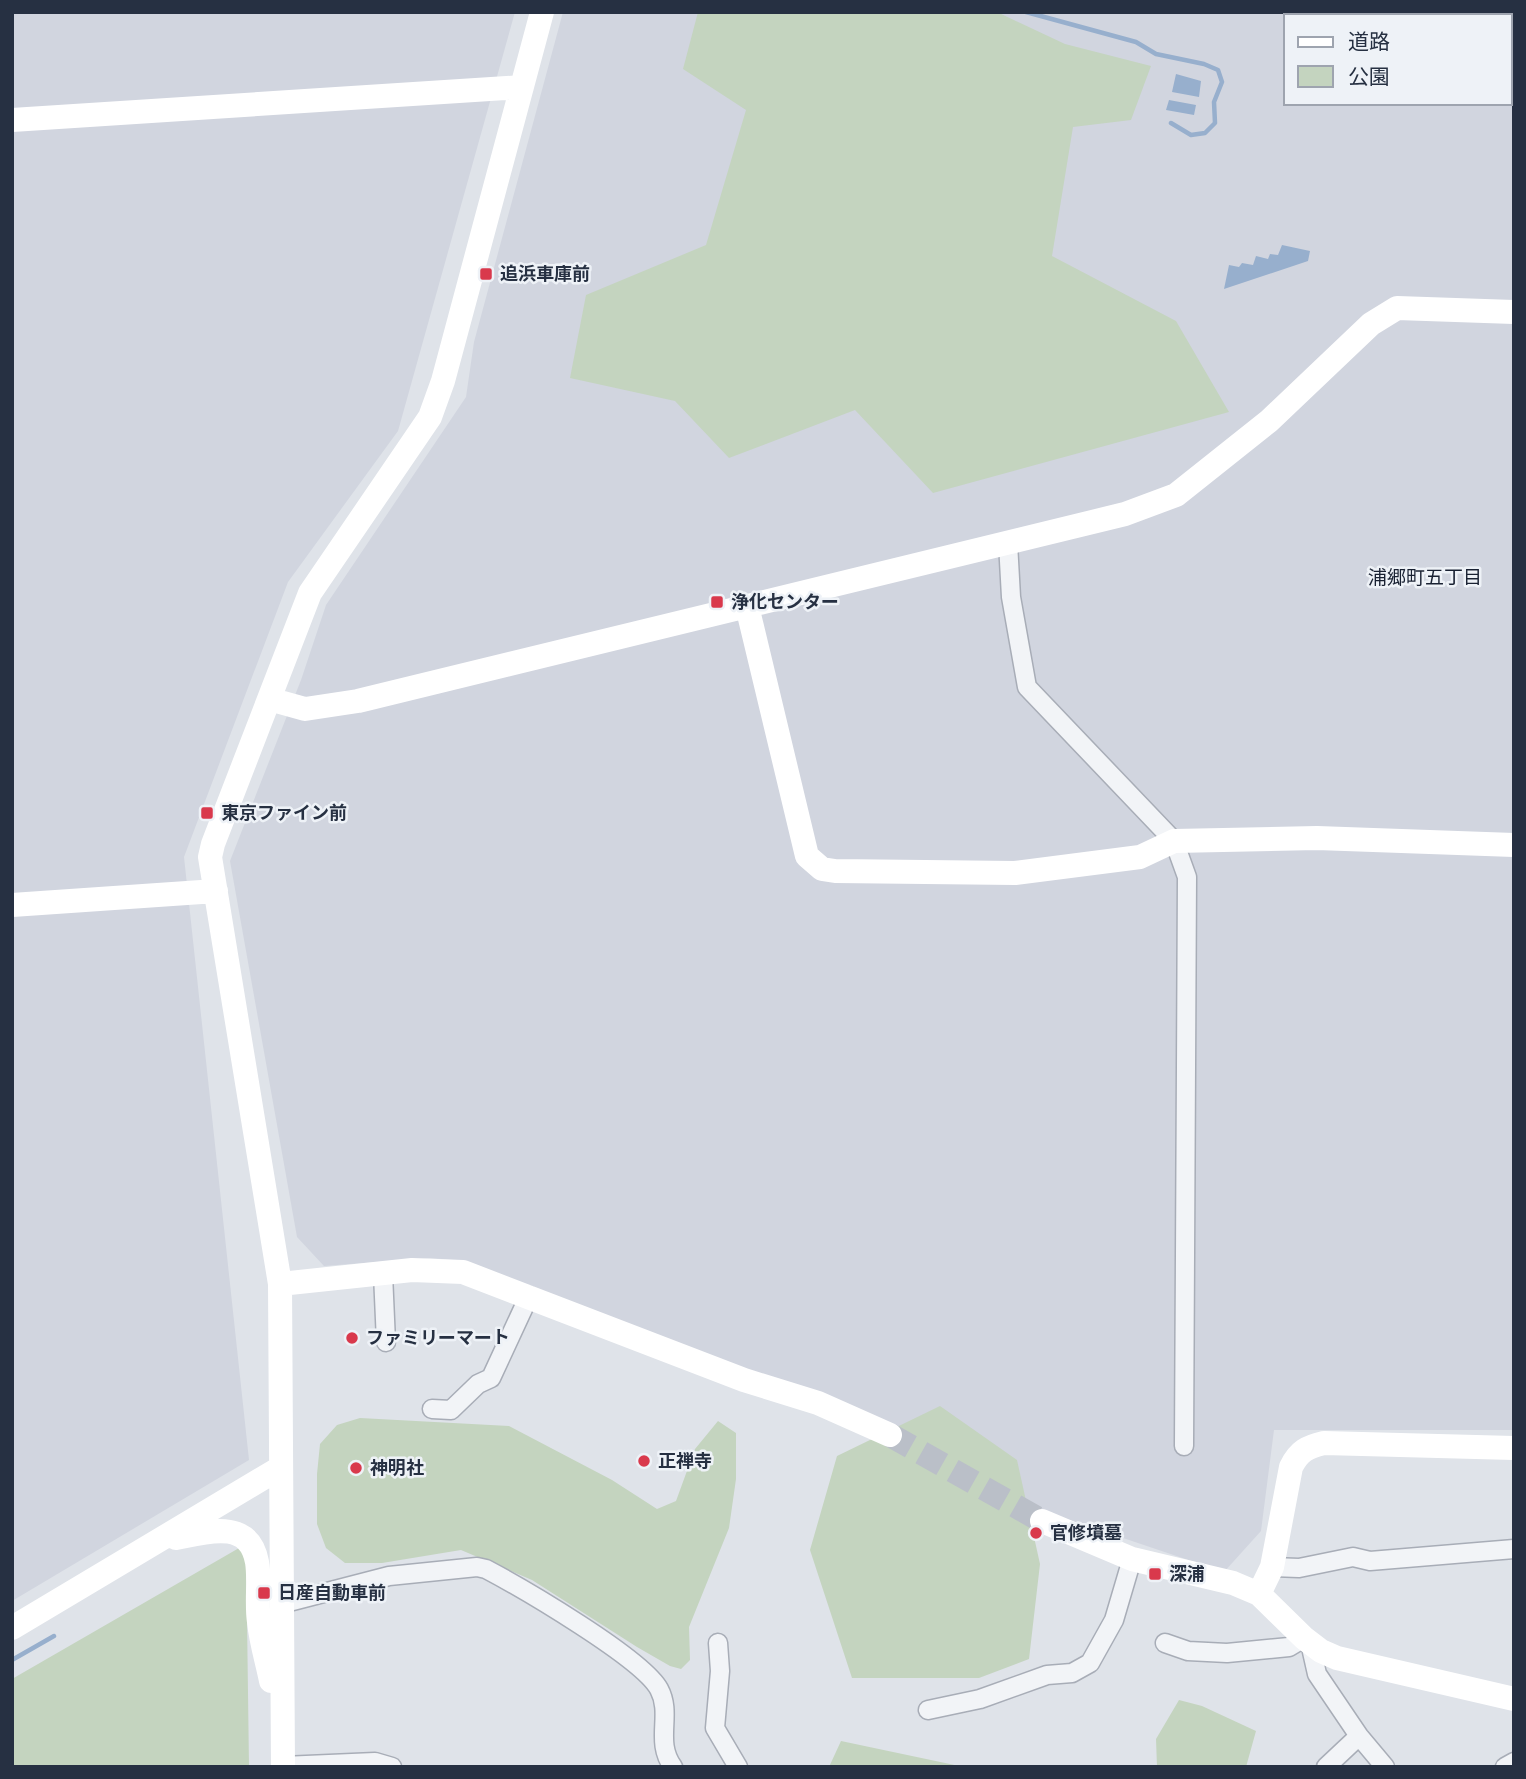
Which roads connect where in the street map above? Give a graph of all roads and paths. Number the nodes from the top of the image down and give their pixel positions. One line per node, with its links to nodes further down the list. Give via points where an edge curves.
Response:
1 (542, 12): 2 (street)
2 (522, 87): 3 (street); 7 (street, via 430,416 310,593)
3 (12, 120)
4 (1514, 312): 5 (street, via 1396,308 1371,324 1269,421 1176,495 1125,514)
5 (1008, 543): 6 (street); 8 (street, via 1011,597 1027,687)
6 (747, 606): 7 (street, via 326,708 295,708); 8 (street, via 807,856 822,869 1015,873 1140,857)
7 (269, 699): 10 (street, via 213,844 210,857)
8 (1174, 841): 9 (street, via 1317,838); 18 (street, via 1187,877)
9 (1514, 845)
10 (216, 891): 11 (street); 13 (street)
11 (12, 905)
12 (383, 1274): 13 (street); 14 (street, via 463,1272); 15 (street)
13 (280, 1284): 20 (street)
14 (529, 1296): 16 (street, via 491,1378 451,1410); 17 (street, via 744,1380 818,1403)
15 (386, 1342)
16 (432, 1409)
17 (890, 1435)
18 (1184, 1446)
19 (1514, 1448): 25 (street, via 1310,1446 1298,1453 1291,1467)
20 (280, 1468): 22 (street); 27 (street)
21 (1042, 1521): 24 (street)
22 (157, 1542): 28 (street); 34 (street, via 212,1530 231,1531 247,1541 257,1562 259,1622)
23 (1514, 1549): 25 (street, via 1370,1561 1353,1557 1299,1568)
24 (1132, 1559): 26 (street, via 1233,1583); 33 (street, via 1114,1620 1090,1663 1072,1673 1046,1675 980,1699)
25 (1272, 1567): 26 (street)
26 (1259, 1594): 29 (street)
27 (281, 1604): 34 (street); 39 (street, via 389,1576 486,1569 608,1644 657,1685 664,1712 662,1746)
28 (12, 1628)
29 (1307, 1641): 31 (street, via 1227,1653 1188,1651); 32 (street, via 1337,1658); 35 (street, via 1317,1674)
30 (718, 1643): 40 (street, via 715,1728)
31 (1165, 1643)
32 (1514, 1699)
33 (928, 1710)
34 (283, 1736): 37 (street)
35 (1360, 1736): 41 (street); 42 (street)
36 (1514, 1762): 43 (street)
37 (283, 1766): 38 (street, via 375,1762)
38 (392, 1767)
39 (673, 1767)
40 (738, 1767)
41 (1326, 1767)
42 (1385, 1767)
43 (1504, 1767)

